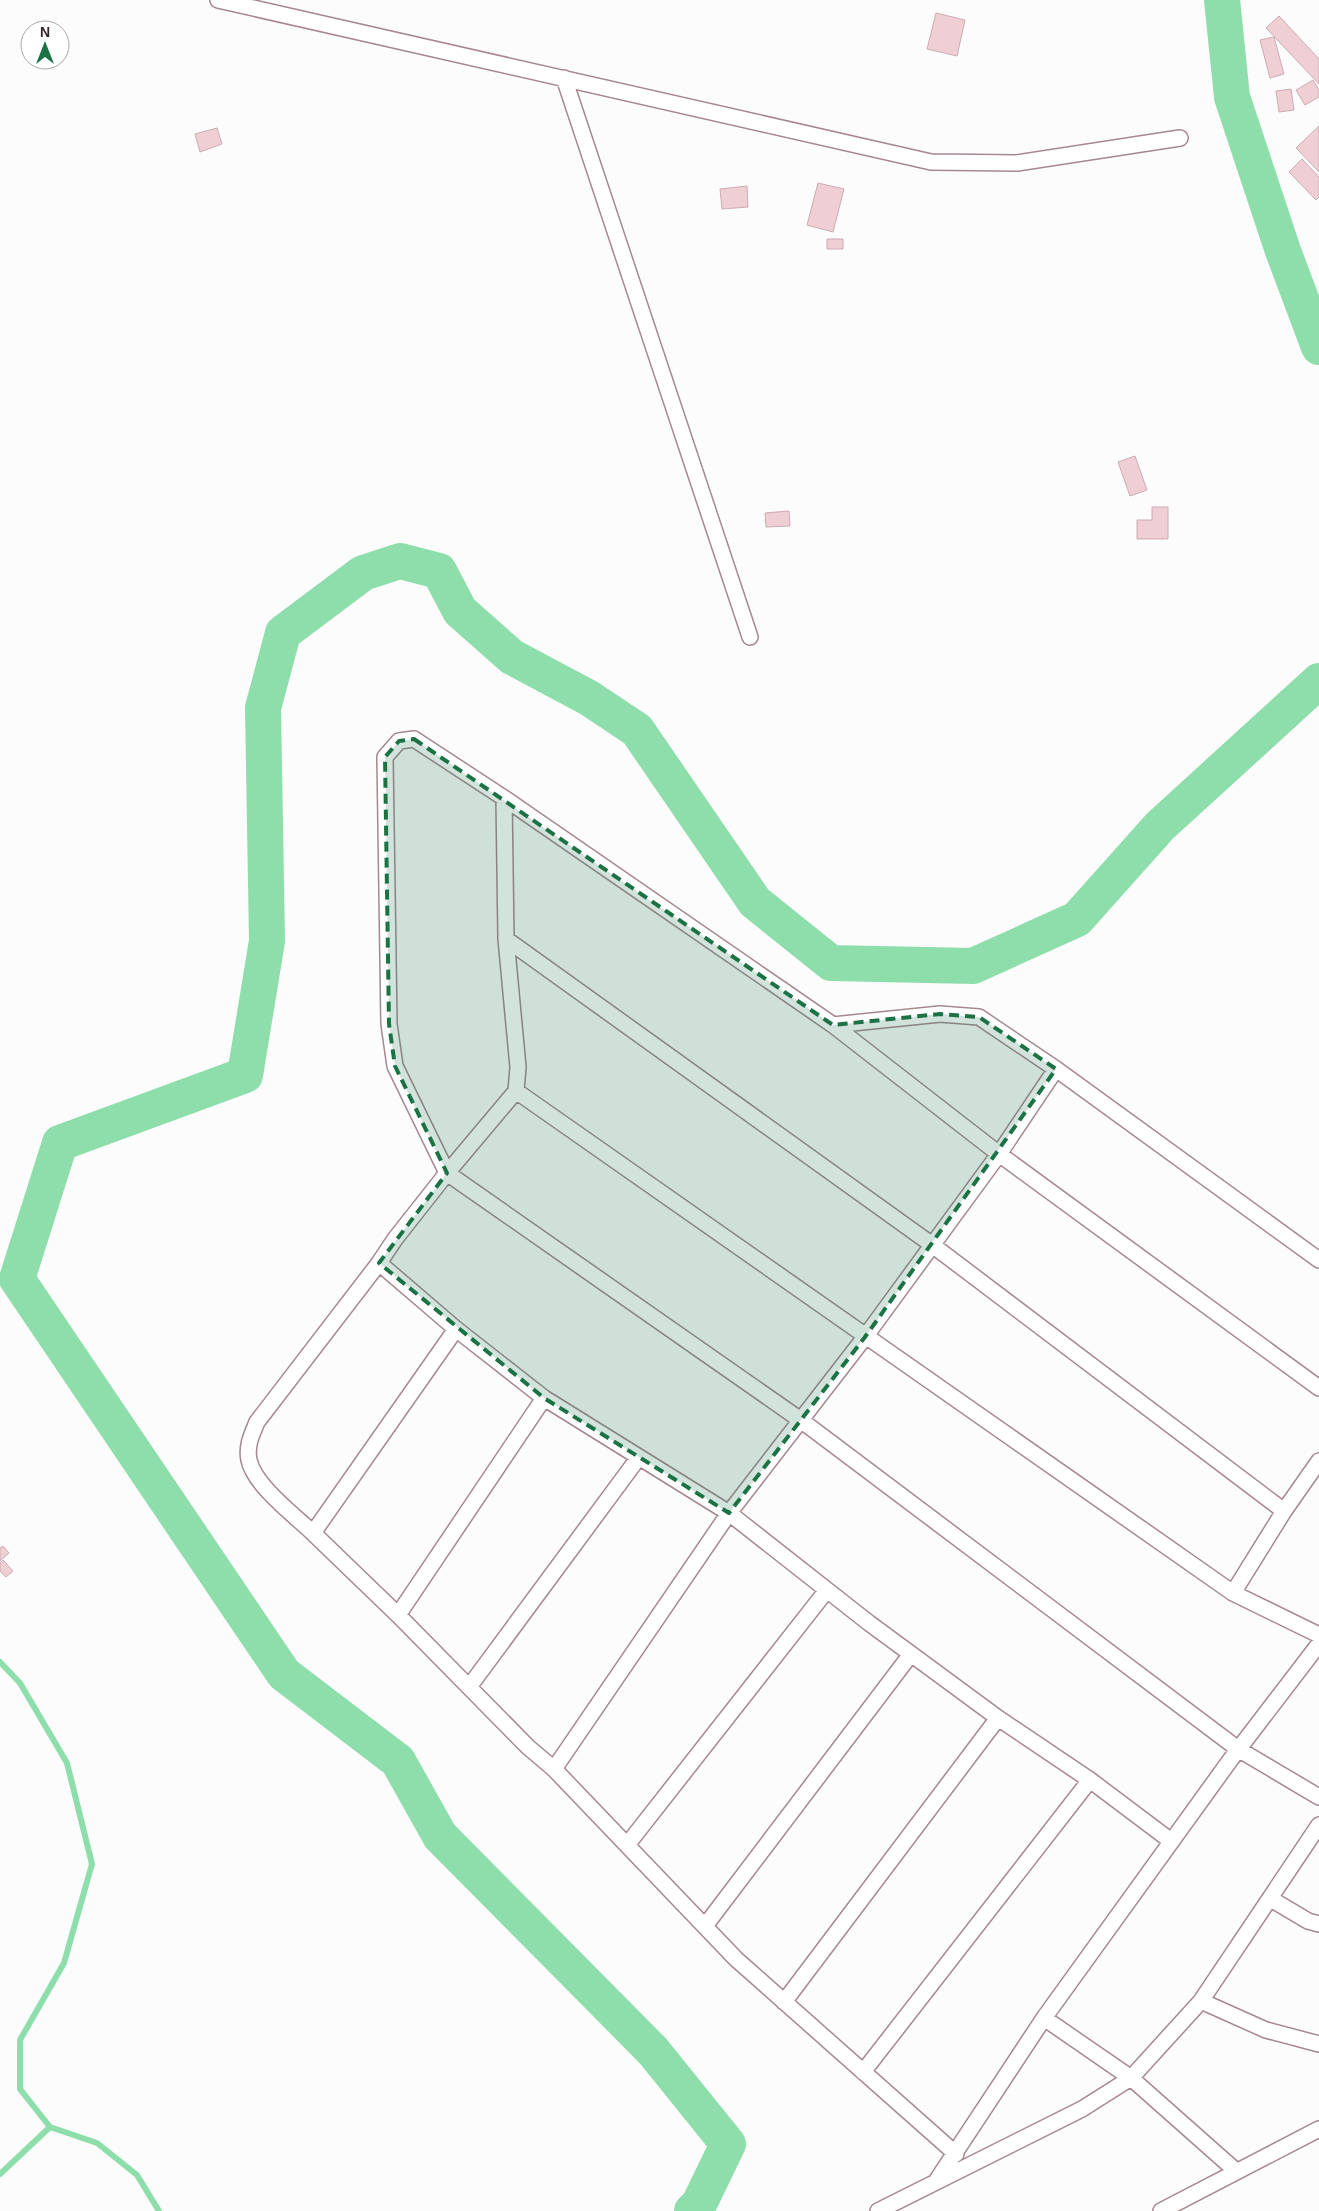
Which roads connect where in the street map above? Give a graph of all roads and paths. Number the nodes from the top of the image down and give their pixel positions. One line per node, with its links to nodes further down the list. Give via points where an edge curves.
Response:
1 (218, 0): 2 (street)
2 (564, 78): 3 (street, via 931,162 1017,163); 4 (street)
3 (1180, 138)
4 (750, 637)
5 (504, 798): 6 (street); 7 (street); 11 (street, via 414,739 399,741 385,757 389,1024 394,1066)
6 (506, 939): 9 (street, via 518,1067); 12 (street)
7 (833, 1025): 8 (street, via 940,1014 979,1017); 10 (street)
8 (1056, 1068): 10 (street); 13 (street)
9 (516, 1091): 11 (street); 16 (street)
10 (999, 1154): 12 (street); 17 (street)
11 (447, 1173): 14 (street); 19 (street)
12 (931, 1244): 16 (street); 22 (street)
13 (1319, 1260)
14 (378, 1264): 15 (street); 24 (street, via 257,1422 249,1442 249,1460 262,1484)
15 (456, 1329): 18 (street); 24 (street)
16 (865, 1337): 19 (street); 26 (street)
17 (1319, 1388)
18 (544, 1398): 20 (street); 27 (street)
19 (802, 1421): 23 (street); 33 (street)
20 (639, 1457): 23 (street); 31 (street)
21 (1319, 1461): 22 (street)
22 (1284, 1510): 26 (street)
23 (729, 1513): 25 (street); 34 (street)
24 (313, 1533): 27 (street)
25 (827, 1590): 30 (street); 39 (street)
26 (1234, 1593): 28 (street)
27 (398, 1615): 31 (street)
28 (1319, 1635)
29 (1319, 1644): 33 (street)
30 (912, 1654): 32 (street); 42 (street)
31 (469, 1687): 34 (street)
32 (998, 1718): 35 (street); 44 (street)
33 (1238, 1749): 36 (street); 38 (street)
34 (554, 1769): 39 (street)
35 (1090, 1780): 38 (street); 47 (street)
36 (1319, 1797)
37 (1319, 1825): 40 (street)
38 (1171, 1841): 45 (street)
39 (627, 1845): 42 (street)
40 (1271, 1899): 41 (street); 43 (street)
41 (1319, 1924)
42 (705, 1926): 44 (street)
43 (1201, 2001): 46 (street, via 1266,2030); 48 (street)
44 (784, 2002): 47 (street)
45 (1044, 2018): 48 (street); 50 (street)
46 (1319, 2044)
47 (864, 2072): 50 (street)
48 (1131, 2078): 51 (street); 52 (street, via 1082,2108)
49 (1319, 2128): 51 (street)
50 (956, 2154): 52 (street)
51 (1236, 2171): 54 (street)
52 (937, 2180): 53 (street)
53 (878, 2211)
54 (1161, 2211)

